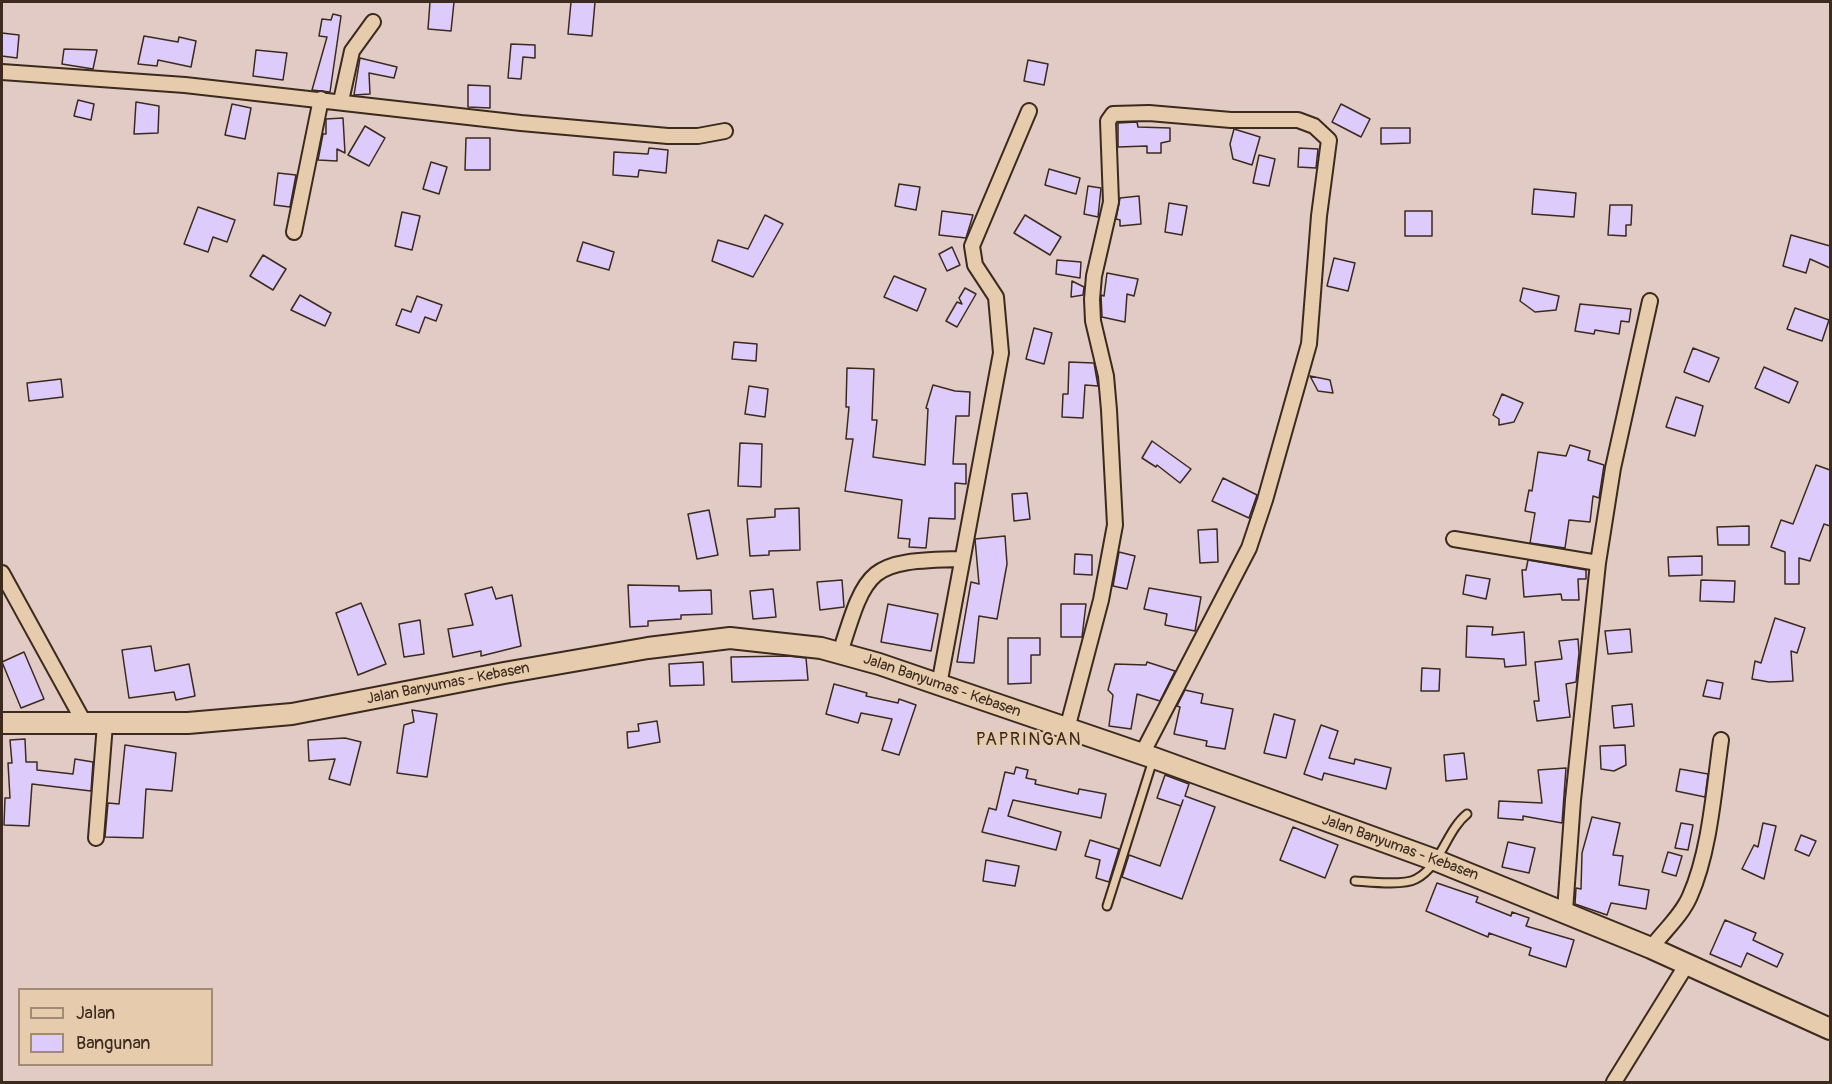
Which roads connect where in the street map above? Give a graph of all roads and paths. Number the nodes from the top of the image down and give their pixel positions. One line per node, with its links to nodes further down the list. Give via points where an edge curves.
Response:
1 (373, 22): 4 (street, via 352,51)
2 (2, 72): 3 (street)
3 (321, 99): 4 (street); 7 (street)
4 (341, 101): 6 (street, via 668,136)
5 (1029, 111): 10 (street, via 972,246 975,265 996,297 1001,353)
6 (725, 131)
7 (294, 232)
8 (1650, 301): 11 (street, via 1613,468)
9 (1454, 539): 11 (street)
10 (961, 559): 13 (street, via 912,560 875,573 859,596); 14 (street)
11 (1598, 563): 26 (street)
12 (2, 573): 16 (street)
13 (840, 653): 14 (main road, Jalan Banyumas - Kebasen); 17 (main road, Jalan Banyumas - Kebasen, via 730,638 537,667 292,714 188,723)
14 (939, 685): 18 (main road, Jalan Banyumas - Kebasen)
15 (2, 723): 16 (main road, Jalan Banyumas - Kebasen)
16 (85, 724): 17 (main road, Jalan Banyumas - Kebasen)
17 (105, 724): 22 (street)
18 (1067, 729): 20 (main road, Jalan Banyumas - Kebasen); 20 (street, via 1101,600 1115,525 1106,376 1092,299 1111,202 1108,121 1113,114 1149,113 1230,120 1298,120 1314,126 1329,140 1309,345 1250,548)
19 (1721, 740): 27 (street, via 1701,856 1690,895)
20 (1148, 756): 23 (main road, Jalan Banyumas - Kebasen); 25 (lane)
21 (1467, 814): 23 (lane, via 1457,822)
22 (96, 838)
23 (1435, 860): 24 (lane, via 1415,879); 26 (main road, Jalan Banyumas - Kebasen)
24 (1355, 881)
25 (1107, 906)
26 (1565, 911): 27 (main road, Jalan Banyumas - Kebasen)
27 (1651, 948): 28 (main road, Jalan Banyumas - Kebasen)
28 (1687, 964): 29 (main road, Jalan Banyumas - Kebasen); 30 (street)
29 (1830, 1029)
30 (1614, 1083)

